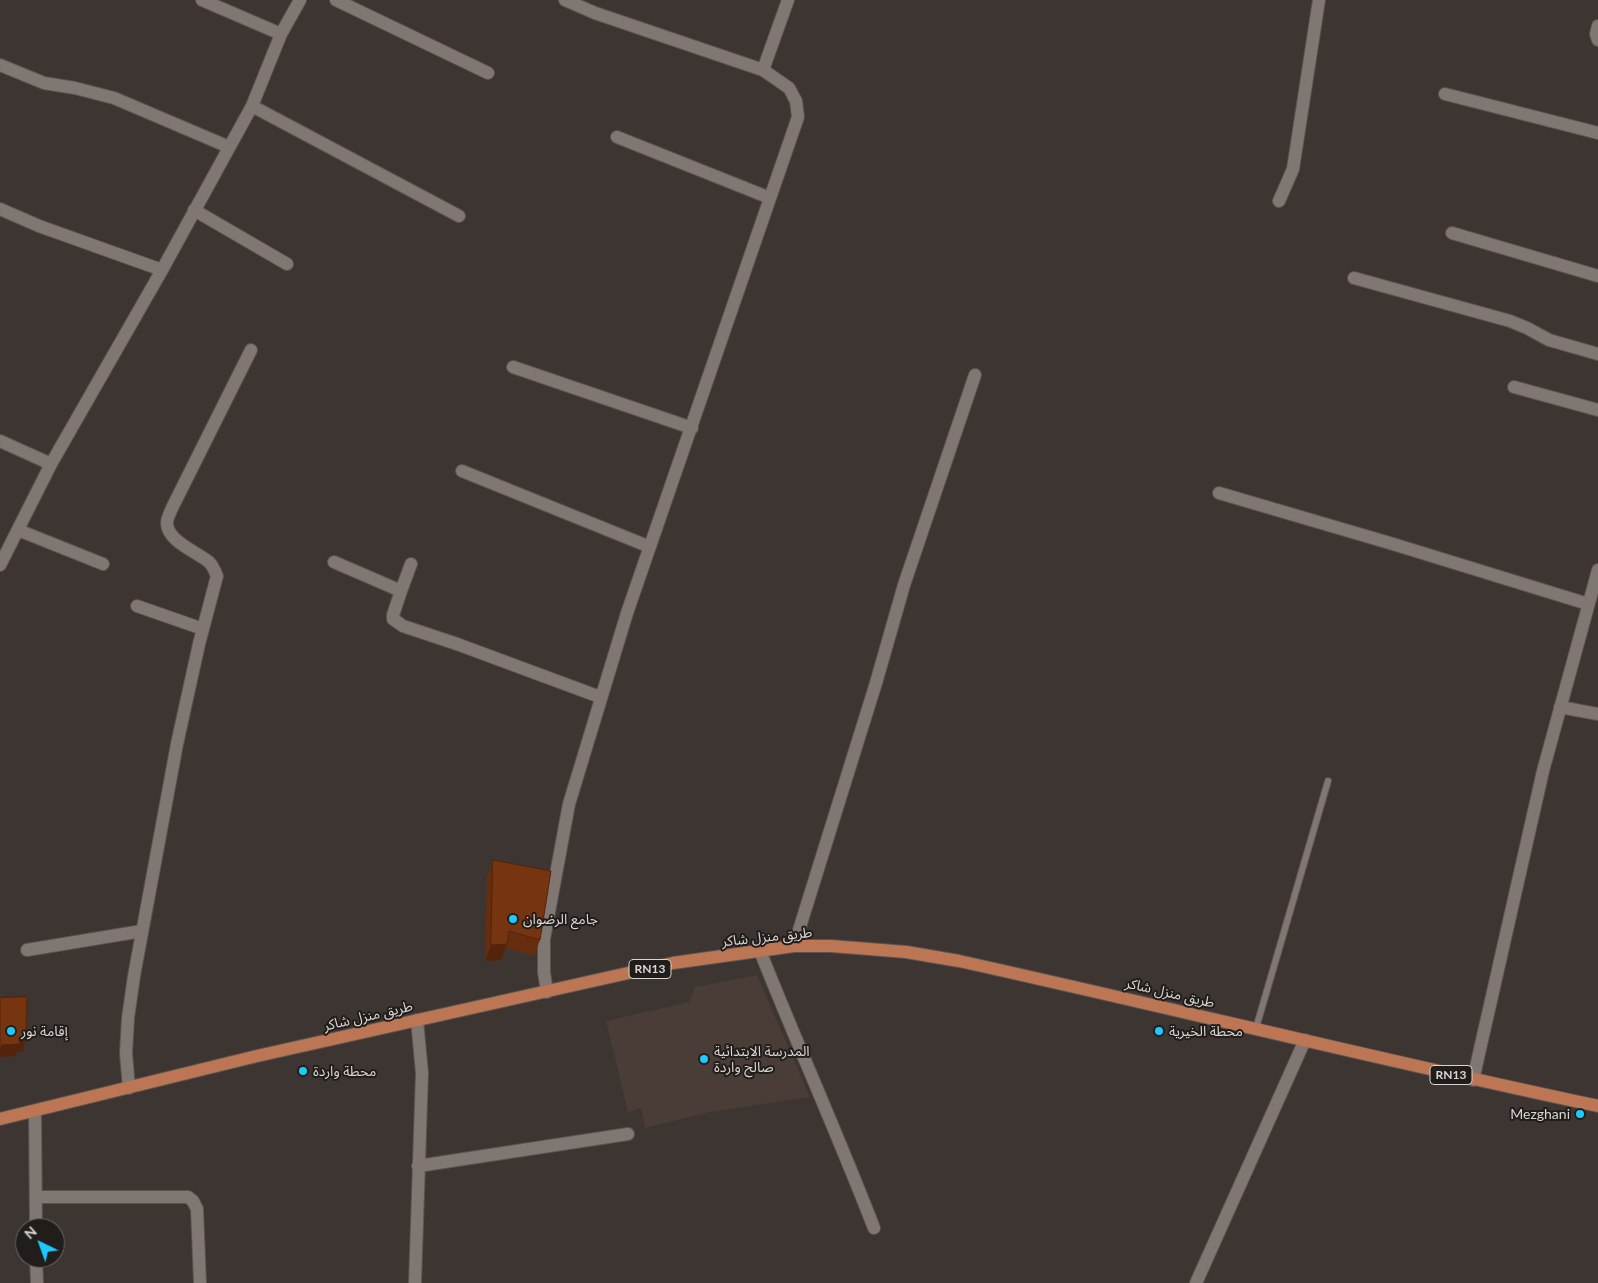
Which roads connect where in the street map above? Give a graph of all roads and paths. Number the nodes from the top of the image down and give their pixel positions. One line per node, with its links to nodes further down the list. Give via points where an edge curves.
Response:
1 (202, 0): 8 (street)
2 (300, 0): 8 (street)
3 (336, 0): 12 (street)
4 (565, 0): 11 (street)
5 (788, 0): 11 (street)
6 (1319, 0): 19 (street, via 1293,169)
7 (1598, 26): 9 (street)
8 (282, 34): 14 (street)
9 (1598, 40)
10 (0, 65): 17 (street, via 44,83 114,98)
11 (763, 70): 18 (street, via 789,88 796,101 798,117)
12 (488, 73)
13 (1446, 94): 15 (street)
14 (252, 106): 17 (street); 22 (street)
15 (1598, 133)
16 (617, 136): 18 (street)
17 (229, 147): 21 (street)
18 (770, 198): 34 (street)
19 (1279, 201)
20 (0, 209): 25 (street)
21 (194, 210): 24 (street); 25 (street)
22 (459, 216)
23 (1452, 232): 26 (street)
24 (288, 264)
25 (162, 270): 36 (street)
26 (1598, 276)
27 (1354, 278): 29 (street, via 1510,321 1549,340)
28 (251, 350): 49 (street, via 166,522 174,539 214,567 217,576)
29 (1598, 354)
30 (513, 367): 34 (street)
31 (975, 375): 55 (street, via 904,585)
32 (1514, 387): 33 (street)
33 (1598, 410)
34 (692, 428): 40 (street)
35 (0, 441): 36 (street)
36 (51, 464): 39 (street)
37 (462, 471): 40 (street)
38 (1219, 493): 47 (street)
39 (18, 530): 42 (street); 44 (street)
40 (650, 547): 50 (street)
41 (334, 562): 46 (street)
42 (103, 564)
43 (411, 564): 46 (street)
44 (0, 565)
45 (1598, 573): 47 (street)
46 (400, 591): 50 (street, via 393,619 403,626)
47 (1588, 604): 51 (street)
48 (137, 606): 49 (street)
49 (203, 629): 54 (street, via 177,744)
50 (600, 697): 58 (street, via 569,804 552,894 544,939)
51 (1560, 707): 52 (street); 62 (street)
52 (1598, 714)
53 (1328, 781): 60 (lane)
54 (142, 931): 56 (street); 63 (street, via 128,1018)
55 (794, 946): 57 (main road, طريق منزل شاكر / RN13); 60 (main road, طريق منزل شاكر / RN13, via 906,952 959,961)
56 (27, 950)
57 (760, 951): 58 (main road, طريق منزل شاكر / RN13, via 673,964); 71 (street)
58 (547, 992): 59 (main road, طريق منزل شاكر / RN13)
59 (417, 1020): 63 (main road, طريق منزل شاكر / RN13); 68 (street, via 422,1073)
60 (1256, 1028): 61 (main road, طريق منزل شاكر / RN13)
61 (1305, 1040): 62 (main road, طريق منزل شاكر / RN13); 73 (street)
62 (1473, 1080): 64 (main road, طريق منزل شاكر / RN13)
63 (129, 1088): 65 (main road, طريق منزل شاكر / RN13)
64 (1598, 1106)
65 (34, 1111): 66 (main road, طريق منزل شاكر / RN13); 69 (street)
66 (0, 1119)
67 (628, 1134): 68 (street)
68 (418, 1166): 76 (street)
69 (36, 1197): 70 (street); 75 (street, via 188,1197 197,1209)
70 (36, 1218)
71 (874, 1228)
72 (36, 1268): 74 (street)
73 (1199, 1282)
74 (36, 1283)
75 (200, 1283)
76 (416, 1283)

